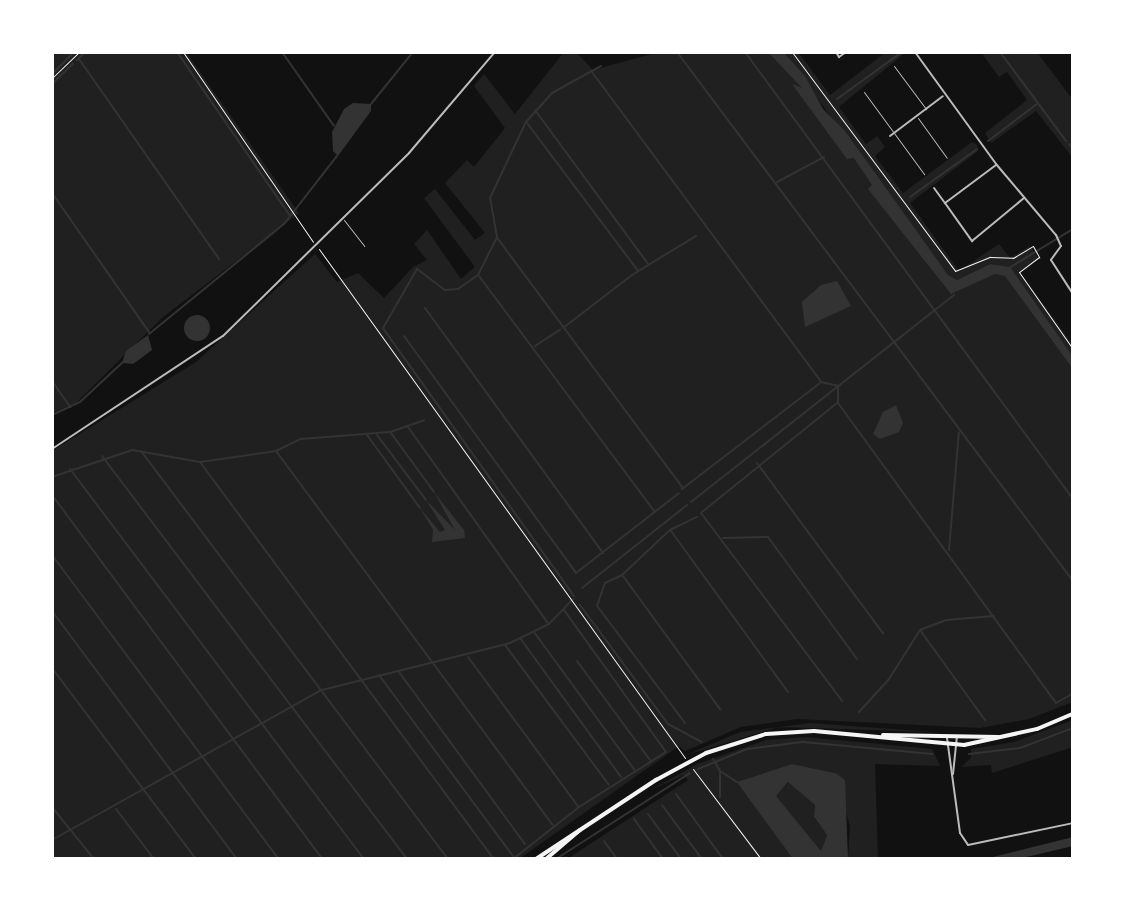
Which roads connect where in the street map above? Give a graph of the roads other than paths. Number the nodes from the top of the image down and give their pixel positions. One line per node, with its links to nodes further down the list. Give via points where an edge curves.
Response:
1 (495, 52): 17 (street)
2 (836, 52): 3 (street, via 839,57)
3 (846, 52)
4 (915, 52): 7 (street)
5 (894, 66): 8 (lane)
6 (864, 92): 10 (lane)
7 (945, 95): 8 (street); 12 (street)
8 (926, 109): 9 (street)
9 (916, 116): 10 (street); 11 (lane)
10 (892, 135): 13 (lane)
11 (947, 158)
12 (996, 164): 15 (street); 16 (street)
13 (924, 174)
14 (934, 188): 16 (street)
15 (1025, 197): 16 (street, via 972,241); 19 (street, via 1059,240 1051,260)
16 (945, 203)
17 (344, 220): 18 (lane); 20 (street, via 193,360)
18 (364, 246)
19 (1073, 294)
20 (52, 449)
21 (1073, 714): 23 (main road)
22 (877, 736): 24 (main road); 26 (main road); 30 (main road, via 766,734 706,753)
23 (1008, 736): 25 (main road); 27 (main road)
24 (947, 737): 25 (main road); 26 (street)
25 (957, 737): 27 (street)
26 (947, 745): 27 (main road); 28 (street)
27 (957, 745): 28 (street)
28 (952, 775): 29 (street, via 960,833 968,845)
29 (1073, 823)
30 (581, 829): 31 (main road); 32 (main road)
31 (536, 859)
32 (546, 859)

